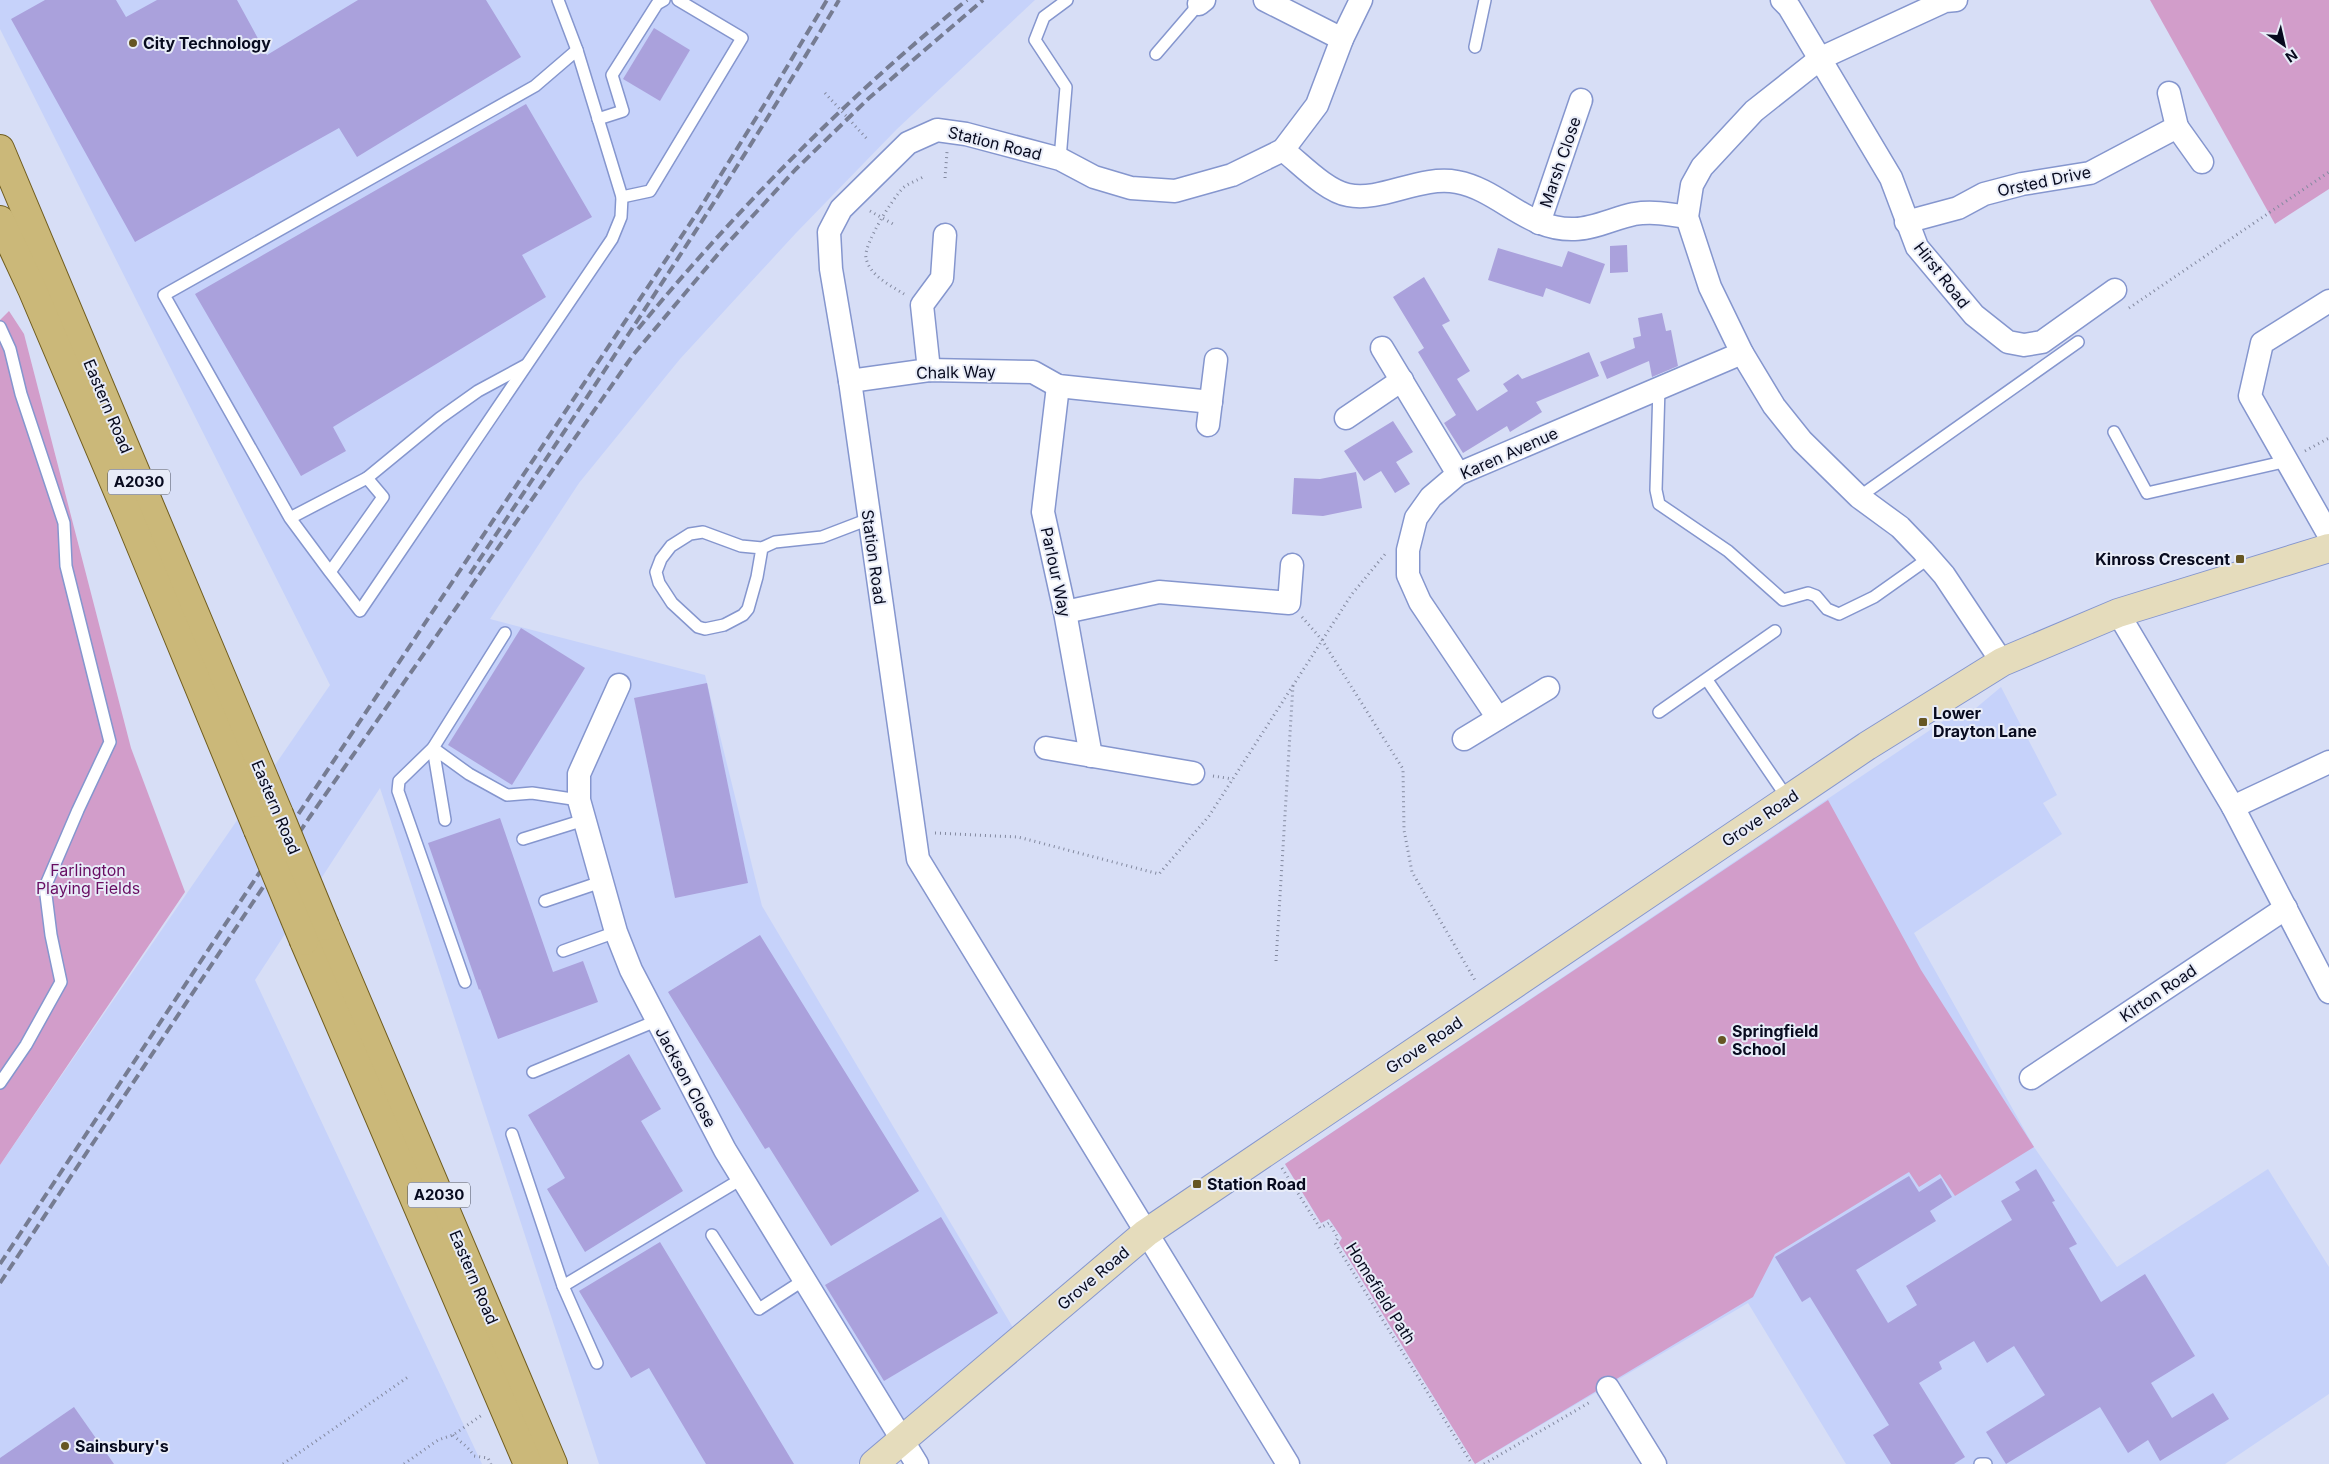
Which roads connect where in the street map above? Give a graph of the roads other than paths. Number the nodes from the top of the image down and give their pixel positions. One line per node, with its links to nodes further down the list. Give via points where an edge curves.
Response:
1 (558, 0): 13 (lane)
2 (664, 0): 18 (lane, via 657,4 612,76 623,111)
3 (678, 0): 24 (lane, via 742,38 650,191)
4 (1067, 0): 22 (lane, via 1044,17 1035,40 1066,87)
5 (1265, 0): 11 (street)
6 (1361, 0): 11 (street, Station Road)
7 (1485, 0): 12 (lane)
8 (1782, 0): 15 (street, Hirst Road, via 1790,7)
9 (1956, 0): 15 (street, via 1944,1)
10 (1202, 2): 14 (lane)
11 (1342, 39): 21 (street, Station Road, via 1317,105)
12 (1475, 47)
13 (577, 50): 18 (lane); 51 (lane, via 535,86 164,295)
14 (1156, 54)
15 (1821, 58): 25 (street, via 1754,111 1715,150 1692,185); 27 (street, Hirst Road, via 1891,178)
16 (2170, 93): 19 (street)
17 (1581, 100): 28 (street, Marsh Close)
18 (598, 119): 24 (lane)
19 (2177, 127): 23 (street); 27 (street, Orsted Drive, via 2090,173 1984,194 1958,208)
20 (0, 149): 84 (main road, Eastern Road / A2030, bridge, via 279,814)
21 (1283, 150): 22 (street, Station Road, via 1232,175 1175,191 1132,188 1094,177); 28 (street, via 1333,190 1348,196 1365,196 1429,181 1455,182 1481,189)
22 (1060, 159): 40 (street, Station Road, via 966,134 937,130 908,143 841,209 829,232 831,269)
23 (2202, 162)
24 (622, 197): 37 (lane, via 621,217 612,239)
25 (1686, 217): 28 (street, via 1658,212 1634,214 1575,230); 35 (street, via 1710,286)
26 (0, 220): 84 (main road, Eastern Road / A2030, bridge, via 32,288 258,830)
27 (1906, 222): 30 (street, Hirst Road, via 1917,247 1974,315 2008,342 2024,345 2042,342)
28 (1539, 223)
29 (945, 235): 38 (street, via 942,278 922,305)
30 (2115, 290)
31 (2329, 301): 47 (street, via 2262,343 2250,396)
32 (0, 327): 91 (lane, via 10,349 21,394 64,523 66,566 110,742 45,886 61,982 26,1045)
33 (2078, 342): 50 (lane)
34 (1382, 348): 39 (street)
35 (1742, 353): 42 (street, Karen Avenue); 50 (street, via 1774,406 1802,441)
36 (1216, 360): 43 (street)
37 (528, 364): 49 (lane, via 478,390); 58 (lane, via 360,611)
38 (929, 370): 40 (street, Chalk Way); 41 (street, Chalk Way, via 1033,372)
39 (1402, 380): 44 (street); 48 (street)
40 (850, 381): 52 (street, Station Road)
41 (1058, 386): 43 (street); 59 (street, Parlour Way, via 1043,512)
42 (1658, 387): 48 (street, Karen Avenue); 56 (lane, via 1656,490 1659,504 1728,551 1783,600 1808,593 1816,596 1827,609 1839,614 1874,597)
43 (1211, 402): 45 (street)
44 (1346, 418)
45 (1208, 425)
46 (2114, 432): 47 (lane, via 2147,493)
47 (2287, 461): 53 (street)
48 (1458, 474): 68 (street, Karen Avenue, via 1431,497 1416,518 1408,550 1408,575 1420,602)
49 (367, 478): 51 (lane); 58 (lane, via 383,496)
50 (1859, 497): 56 (street, via 1900,527)
51 (290, 518): 58 (lane)
52 (869, 519): 54 (lane, via 822,537 775,542); 94 (street, Station Road, via 918,859)
53 (2329, 535)
54 (762, 548): 54 (lane, via 748,608 724,625 705,629 698,627 672,602 659,583 656,572 661,559 671,546 690,534 703,532 741,546)
55 (2329, 548): 60 (street)
56 (1929, 558): 63 (street, via 1944,575)
57 (1292, 565): 59 (street, via 1290,603 1159,592)
58 (330, 572)
59 (1065, 612): 72 (street, Parlour Way)
60 (2118, 613): 63 (street); 76 (street)
61 (1775, 631): 64 (lane)
62 (505, 633): 70 (lane)
63 (2002, 662): 75 (street, Grove Road)
64 (1707, 680): 67 (lane); 75 (lane)
65 (619, 685): 77 (street, Jackson Close, via 579,774)
66 (1548, 688): 68 (street)
67 (1660, 712)
68 (1498, 718): 69 (street)
69 (1464, 739)
70 (433, 748): 77 (lane, via 469,774 507,795 532,793); 78 (lane); 86 (lane, via 399,781 398,791)
71 (1046, 748): 72 (street)
72 (1091, 756): 74 (street)
73 (2329, 762): 76 (street)
74 (1193, 774)
75 (1788, 799): 94 (street, Grove Road)
76 (2233, 807): 82 (street)
77 (581, 810): 79 (lane); 80 (street, Jackson Close)
78 (445, 820)
79 (523, 839)
80 (602, 882): 81 (lane); 83 (street, Jackson Close)
81 (544, 901)
82 (2286, 908): 87 (street); 90 (street, Kirton Road)
83 (616, 932): 85 (lane); 88 (street, Jackson Close)
84 (314, 934): 101 (main road, Eastern Road / A2030); 102 (main road, Eastern Road / A2030)
85 (563, 951)
86 (465, 982)
87 (2329, 992)
88 (656, 1021): 89 (lane); 93 (street, Jackson Close)
89 (533, 1072)
90 (2031, 1078)
91 (0, 1083)
92 (512, 1134): 97 (lane)
93 (743, 1178): 96 (street, Jackson Close); 97 (lane)
94 (1146, 1233): 100 (street, Grove Road); 105 (street, Station Road)
95 (712, 1235): 96 (lane, via 759,1309)
96 (804, 1280): 100 (street, Jackson Close)
97 (562, 1286): 98 (lane)
98 (596, 1363)
99 (1609, 1389): 106 (street)
100 (902, 1439): 103 (street, Grove Road); 104 (street, Jackson Close)
101 (528, 1464)
102 (553, 1464)
103 (874, 1464)
104 (917, 1464)
105 (1288, 1464)
106 (1655, 1464)
107 (1980, 1464): 108 (lane)
108 (1986, 1464)

